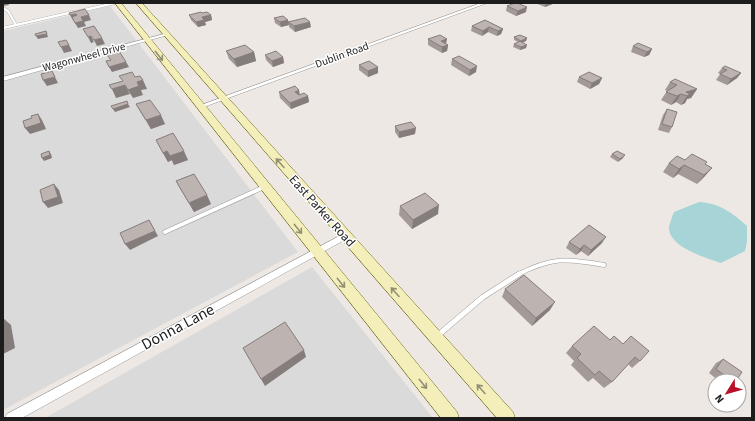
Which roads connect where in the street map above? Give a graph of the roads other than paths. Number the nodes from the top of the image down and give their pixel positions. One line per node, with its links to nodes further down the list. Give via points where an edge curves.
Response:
1 (115, 3): 6 (lane)
2 (118, 3): 9 (main road)
3 (138, 3): 8 (main road, East Parker Road)
4 (485, 3): 11 (street, Dublin Road)
5 (3, 8): 6 (lane, via 8,11)
6 (16, 25): 7 (lane)
7 (3, 28)
8 (166, 35): 9 (street, Wagonwheel Drive); 11 (main road, East Parker Road)
9 (146, 40): 10 (street, Wagonwheel Drive); 12 (main road, one-way to 12)
10 (3, 79)
11 (222, 98): 12 (street, Dublin Road); 15 (main road, East Parker Road, one-way to 11)
12 (199, 107): 13 (main road)
13 (264, 187): 14 (lane); 16 (main road, one-way to 16)
14 (165, 232)
15 (345, 236): 16 (street, Donna Lane); 18 (main road, East Parker Road, one-way to 15)
16 (317, 252): 19 (street, Donna Lane); 20 (main road, one-way to 20)
17 (604, 265): 18 (lane, via 577,260 549,261 523,272 505,281)
18 (435, 337): 21 (main road, East Parker Road, one-way to 18)
19 (12, 418)
20 (451, 418)
21 (507, 418)

